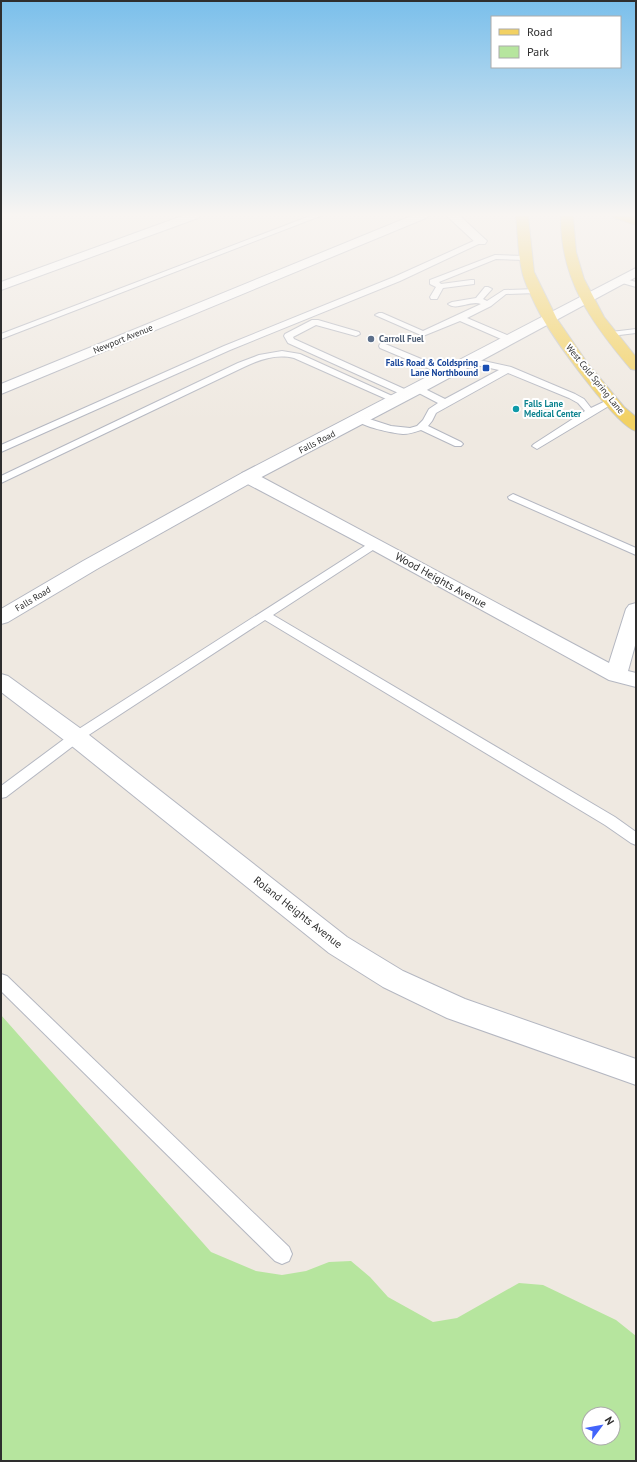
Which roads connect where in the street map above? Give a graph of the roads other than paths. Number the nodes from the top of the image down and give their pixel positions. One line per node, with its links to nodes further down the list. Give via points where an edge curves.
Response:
1 (139, 284): 26 (lane)
2 (257, 284): 33 (street, Newport Avenue)
3 (384, 284): 43 (lane, via 227,348)
4 (437, 284): 9 (lane)
5 (454, 284): 9 (lane)
6 (534, 284): 12 (main road, West Cold Spring Lane)
7 (579, 284): 16 (main road)
8 (614, 284): 16 (street, Falls Road)
9 (440, 286): 10 (lane); 13 (lane); 14 (lane)
10 (460, 286)
11 (488, 289): 15 (lane)
12 (537, 291): 19 (lane, via 504,292); 22 (main road, West Cold Spring Lane)
13 (446, 292)
14 (434, 297)
15 (477, 297): 17 (lane); 18 (lane); 19 (lane)
16 (587, 299): 22 (street, Falls Road); 25 (main road)
17 (463, 300)
18 (452, 304)
19 (488, 304): 21 (lane)
20 (379, 315): 21 (lane, via 423,334)
21 (460, 318): 27 (lane)
22 (550, 319): 27 (street, Falls Road); 35 (main road, West Cold Spring Lane, via 583,367)
23 (636, 331): 25 (lane)
24 (356, 334): 34 (lane, via 315,322 288,336 291,341 301,346)
25 (611, 334): 30 (main road)
26 (1, 337)
27 (511, 340): 29 (street, Falls Road)
28 (383, 346): 32 (lane)
29 (470, 361): 31 (lane); 32 (street, Falls Road)
30 (636, 366)
31 (508, 369): 36 (lane); 37 (lane, via 572,396 581,401)
32 (447, 373): 34 (street, Falls Road)
33 (1, 390)
34 (407, 394): 36 (lane); 38 (street, Falls Road); 45 (lane, via 298,356 273,353 260,356)
35 (612, 401): 37 (lane); 39 (main road, West Cold Spring Lane)
36 (445, 403): 40 (lane, via 432,411 430,419)
37 (590, 412): 42 (lane)
38 (360, 419): 40 (lane, via 408,432); 44 (street, Falls Road)
39 (636, 426)
40 (422, 427): 41 (lane)
41 (458, 444)
42 (537, 446)
43 (1, 449)
44 (248, 477): 47 (street, Wood Heights Avenue); 51 (street, Falls Road, via 96,561)
45 (1, 480)
46 (513, 498): 48 (lane)
47 (375, 544): 50 (lane); 52 (street, Wood Heights Avenue)
48 (636, 552)
49 (636, 609): 52 (street)
50 (265, 615): 55 (lane); 57 (lane)
51 (1, 618)
52 (616, 675): 53 (street, Wood Heights Avenue)
53 (636, 680)
54 (1, 681): 55 (street, Roland Heights Avenue)
55 (76, 737): 56 (lane); 59 (street, Roland Heights Avenue, via 338,945 393,979 457,1009)
56 (1, 793)
57 (636, 839)
58 (1, 981): 60 (lane)
59 (636, 1072)
60 (282, 1254)

